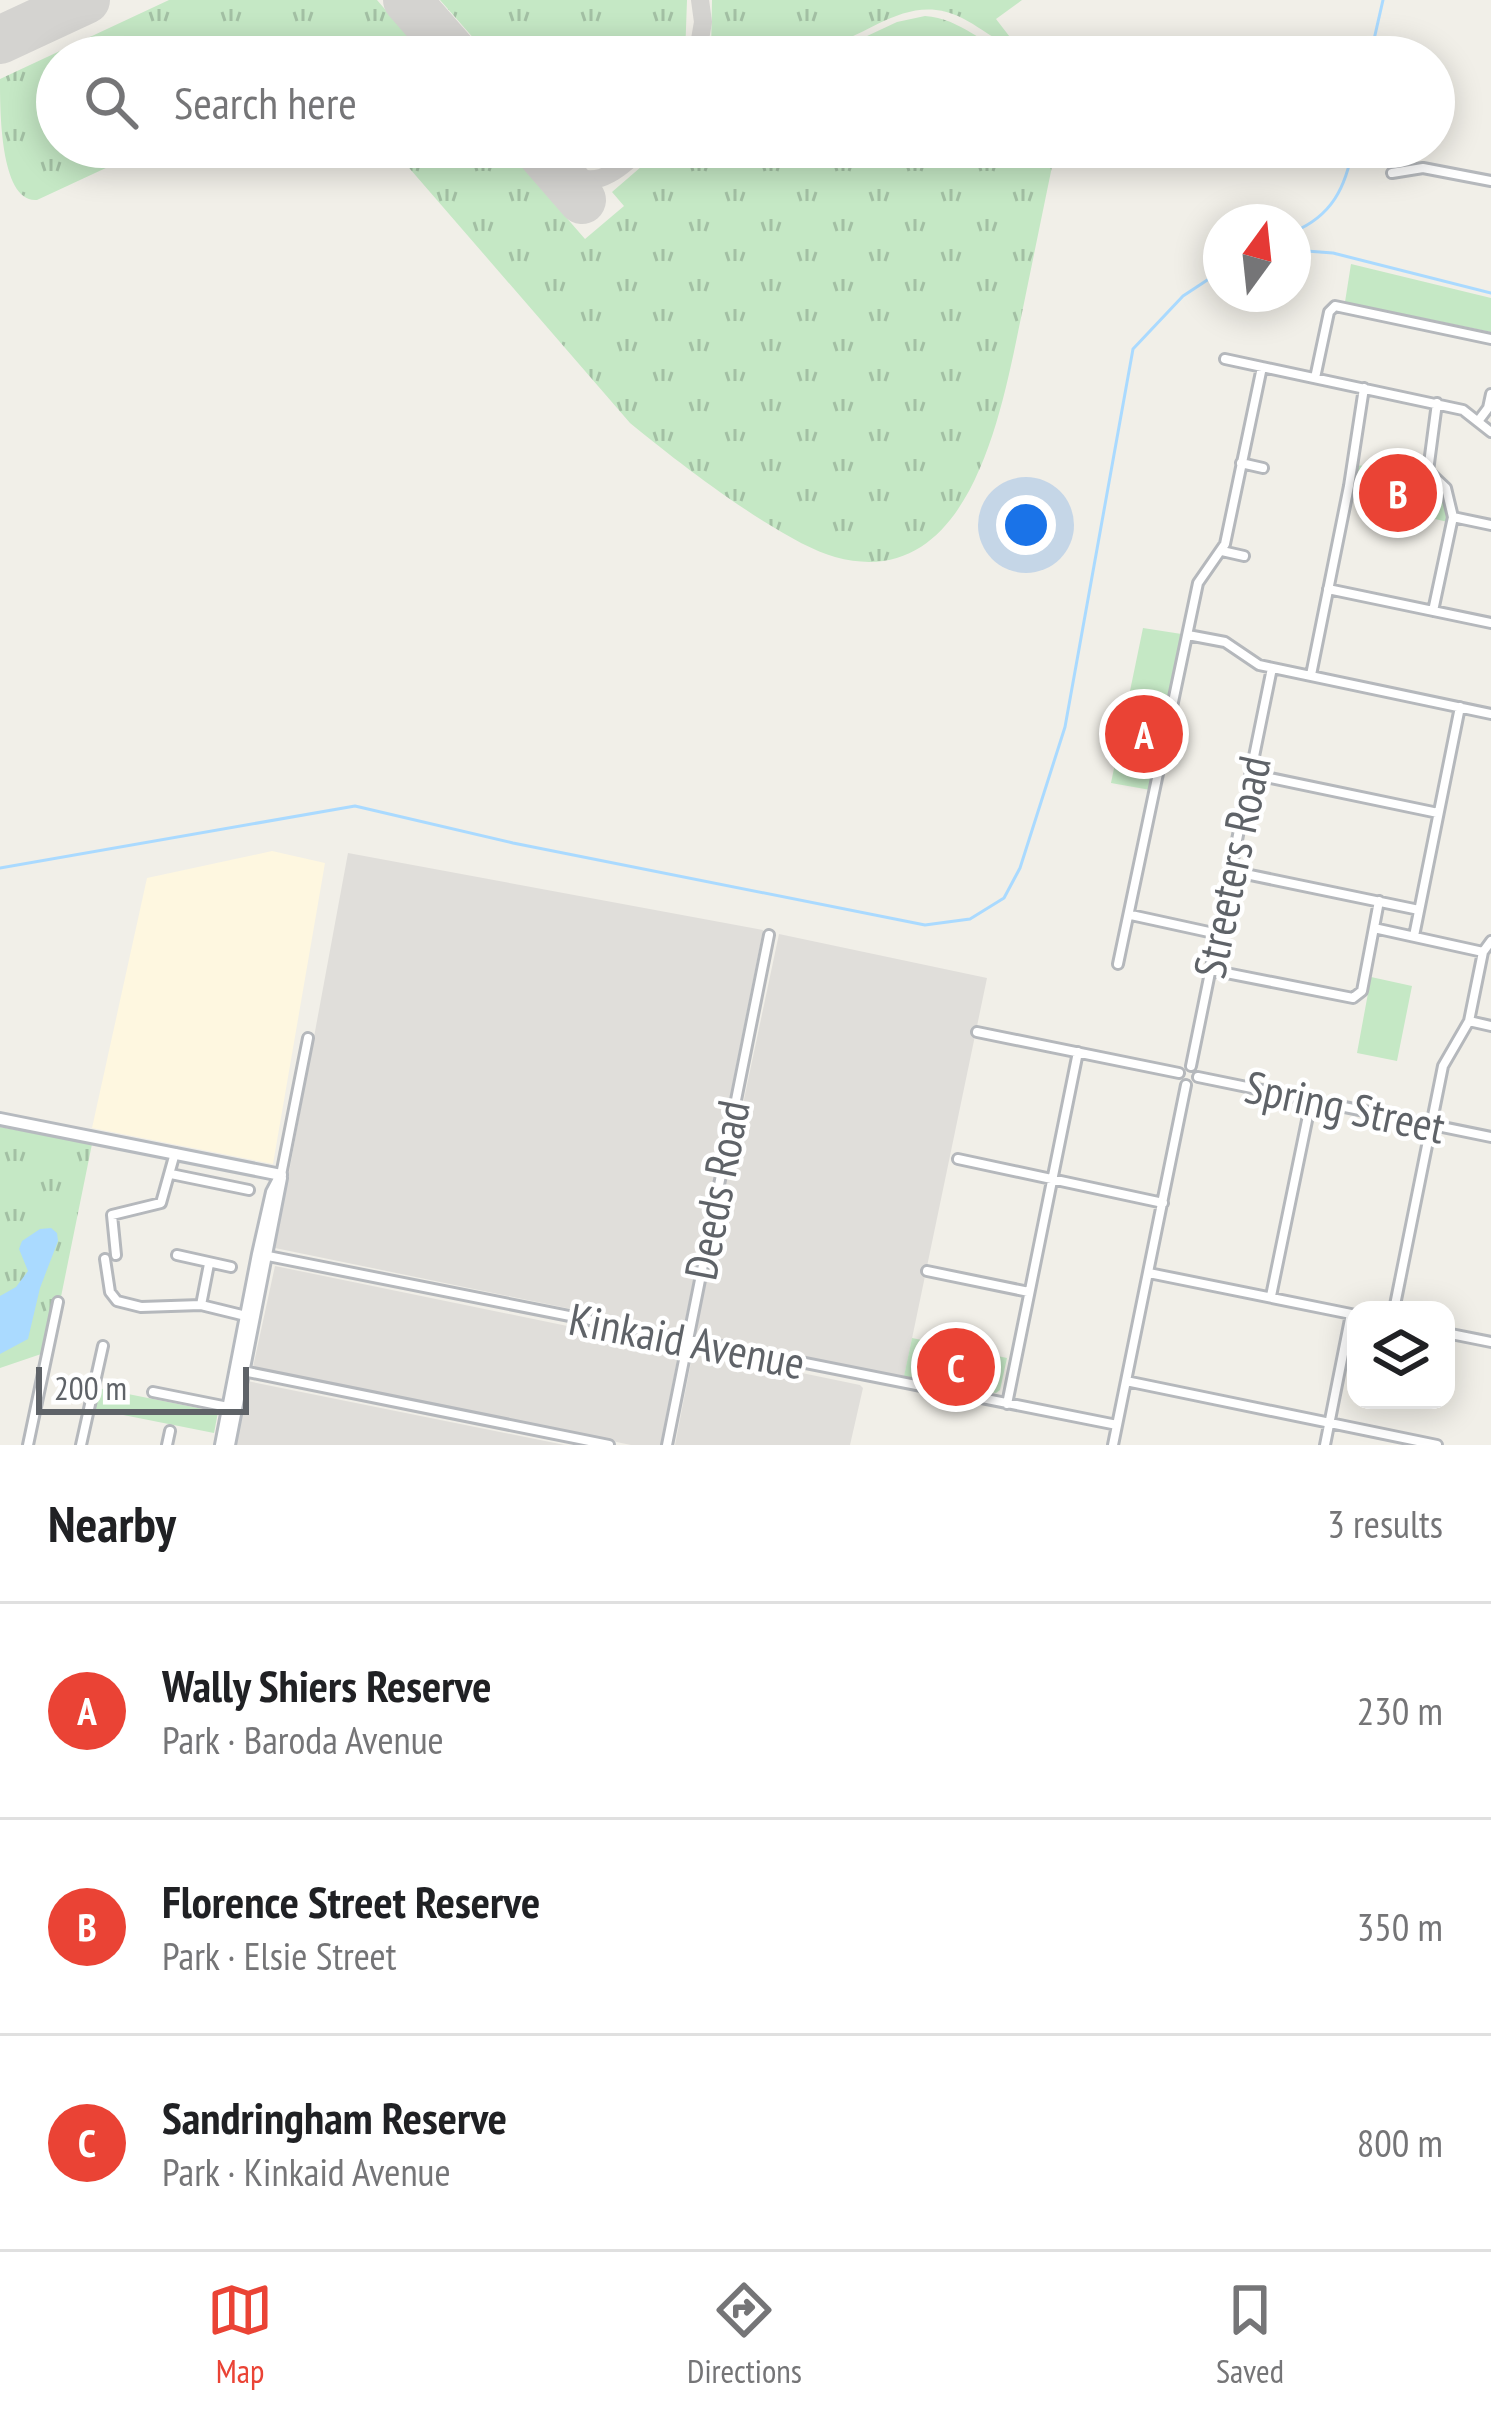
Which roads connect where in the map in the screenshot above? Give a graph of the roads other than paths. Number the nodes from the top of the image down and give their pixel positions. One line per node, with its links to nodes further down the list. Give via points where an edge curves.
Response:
1 (1393, 173): 2 (street, via 1424,168)
2 (1491, 182)
3 (1491, 339): 6 (street, via 1335,306)
4 (1225, 359): 5 (street)
5 (1262, 367): 6 (street); 12 (street)
6 (1316, 378): 7 (street)
7 (1364, 388): 9 (street); 18 (street)
8 (1491, 394): 10 (street)
9 (1438, 404): 10 (street); 14 (street, via 1428,471 1446,488)
10 (1479, 419): 11 (street)
11 (1491, 432)
12 (1240, 463): 13 (street); 16 (street)
13 (1263, 468)
14 (1453, 517): 15 (street); 19 (street)
15 (1491, 525)
16 (1222, 551): 17 (street); 21 (street, via 1198,583)
17 (1244, 556)
18 (1328, 590): 19 (street); 23 (street)
19 (1433, 611): 20 (street)
20 (1491, 623)
21 (1188, 635): 22 (street, via 1225,642); 31 (street)
22 (1272, 668): 23 (street); 26 (street, Streeters Road)
23 (1311, 675): 24 (street)
24 (1460, 707): 25 (street); 27 (street)
25 (1491, 714)
26 (1251, 774): 27 (street); 28 (street, Streeters Road)
27 (1438, 813): 30 (street)
28 (1231, 871): 29 (street); 33 (street, Streeters Road)
29 (1379, 901): 30 (street); 32 (street)
30 (1419, 910): 35 (street)
31 (1131, 915): 33 (street); 38 (street)
32 (1374, 928): 35 (street); 39 (street, via 1353,998)
33 (1218, 934): 39 (street, Streeters Road)
34 (769, 935): 76 (street, Deeds Road)
35 (1414, 936): 37 (street)
36 (1491, 940): 37 (street)
37 (1483, 952): 40 (street)
38 (1118, 964)
39 (1210, 970): 45 (street, Streeters Road)
40 (1468, 1022): 41 (street); 51 (street, via 1443,1066)
41 (1491, 1026)
42 (977, 1031): 44 (street)
43 (308, 1038): 56 (street)
44 (1078, 1052): 46 (street); 57 (street)
45 (1191, 1066): 46 (street); 47 (street)
46 (1179, 1073): 48 (street)
47 (1198, 1077): 48 (street); 49 (street, Spring Street)
48 (1186, 1085): 59 (street)
49 (1311, 1101): 51 (street, Spring Street); 69 (street)
50 (0, 1119): 53 (street)
51 (1432, 1125): 52 (street, Spring Street); 70 (street)
52 (1491, 1137)
53 (175, 1154): 55 (street); 56 (street)
54 (958, 1159): 57 (street)
55 (170, 1174): 58 (street); 62 (street, via 161,1202 112,1215)
56 (281, 1174): 61 (street)
57 (1053, 1178): 59 (street); 68 (street)
58 (249, 1190)
59 (1163, 1203): 67 (street)
60 (177, 1255): 64 (street)
61 (263, 1255): 74 (street); 76 (street, Kinkaid Avenue); 80 (street)
62 (116, 1256)
63 (105, 1259): 72 (street, via 117,1301)
64 (208, 1264): 65 (street); 72 (street)
65 (231, 1267)
66 (927, 1271): 68 (street)
67 (1149, 1273): 69 (street); 81 (street)
68 (1029, 1292): 83 (street)
69 (1270, 1297): 73 (street)
70 (1396, 1301)
71 (58, 1302): 88 (street)
72 (201, 1305): 74 (street)
73 (1347, 1313)
74 (246, 1316): 80 (street)
75 (1455, 1335): 77 (street)
76 (687, 1342): 83 (street, Kinkaid Avenue); 93 (street, Deeds Road)
77 (1491, 1342)
78 (1347, 1345): 85 (street)
79 (103, 1346): 89 (street)
80 (240, 1371): 84 (street); 91 (street); 92 (street)
81 (1126, 1381): 85 (street); 86 (street)
82 (153, 1392): 84 (street)
83 (1006, 1404): 86 (street, Kinkaid Avenue)
84 (229, 1407): 91 (street)
85 (1329, 1424): 95 (street); 96 (street)
86 (1117, 1425): 94 (street)
87 (170, 1431): 90 (street)
88 (28, 1445)
89 (81, 1445)
90 (167, 1445)
91 (225, 1445)
92 (609, 1445)
93 (667, 1445)
94 (1113, 1445)
95 (1325, 1445)
96 (1437, 1445)

